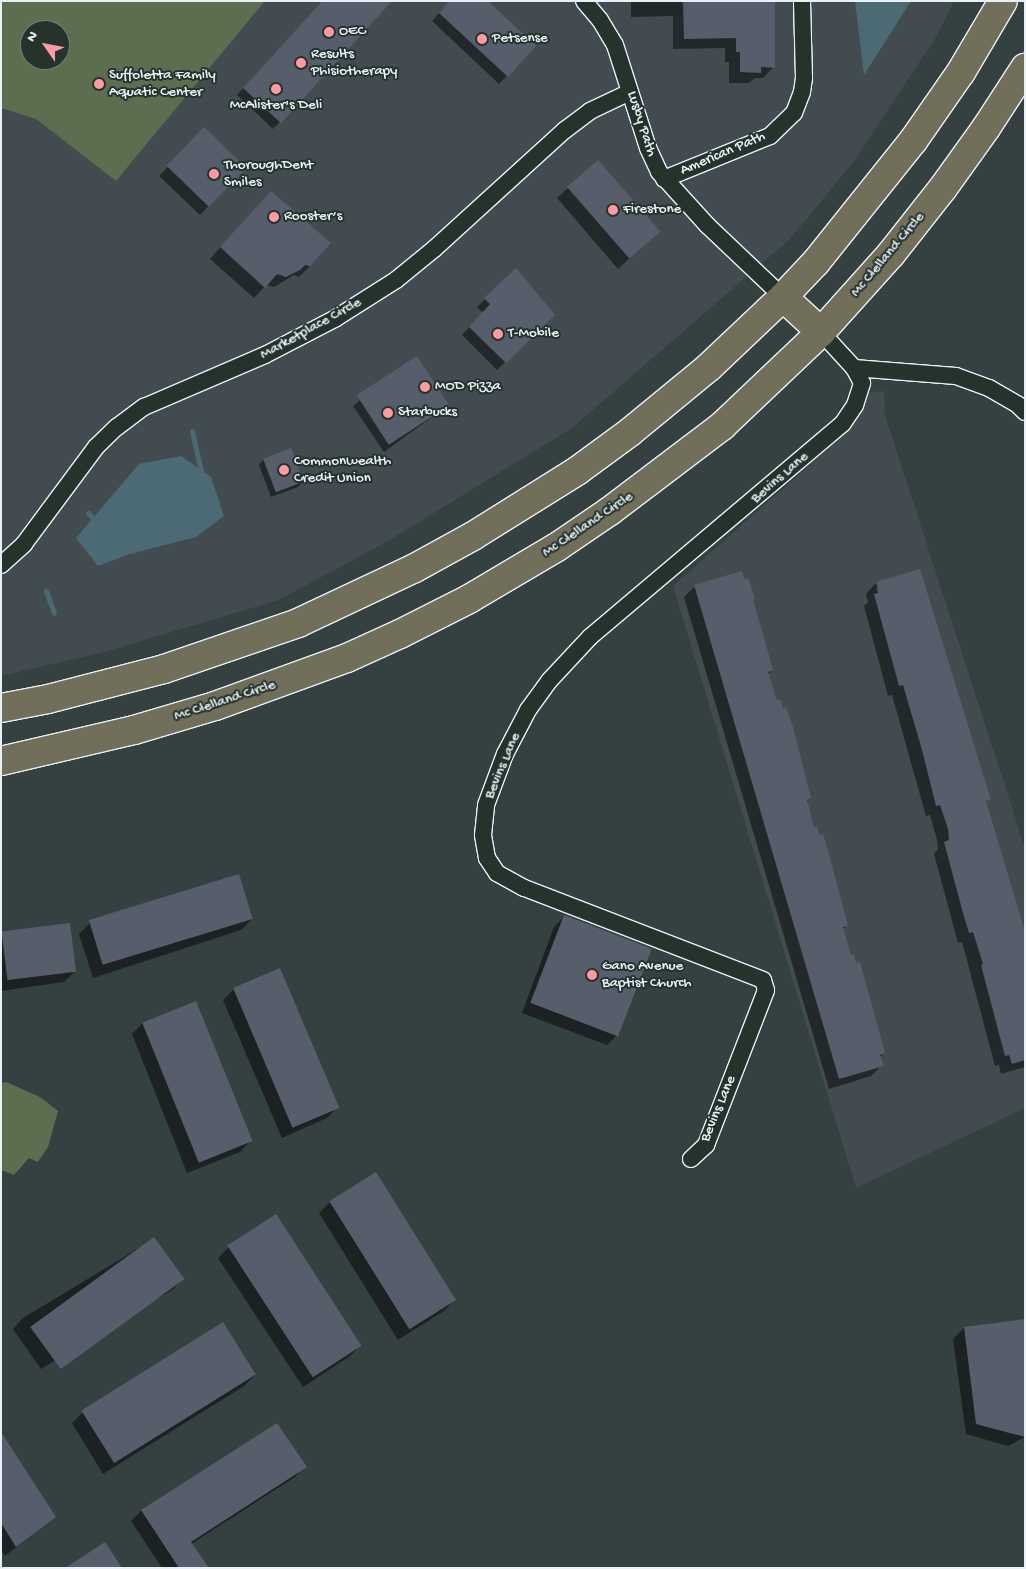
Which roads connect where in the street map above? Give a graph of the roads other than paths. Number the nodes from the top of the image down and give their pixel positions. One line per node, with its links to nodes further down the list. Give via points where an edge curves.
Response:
1 (584, 1): 5 (street, Lusby Path, via 608,32)
2 (802, 1): 6 (street, American Path, via 804,78 799,103 788,120 770,136)
3 (1003, 1): 7 (highway, via 961,72 913,141)
4 (1025, 68): 8 (highway, Mc Clelland Circle, via 986,128 892,254)
5 (630, 92): 6 (street, Lusby Path, via 648,148); 11 (street, Marketplace Circle, via 590,111 565,130 396,280 336,318 265,355 144,407 117,427 91,453 24,544)
6 (664, 179): 7 (street, Lusby Path)
7 (783, 297): 8 (highway); 12 (highway, via 709,367 577,471 413,569 324,611 243,643 148,673)
8 (821, 332): 9 (street, Bevins Lane); 13 (highway, Mc Clelland Circle, via 728,421 630,498 557,547 452,608 347,658 224,703 134,730)
9 (854, 368): 10 (street, via 956,376 989,388); 14 (street, Bevins Lane, via 862,383 855,405 843,423 590,637 549,681 528,710 505,754 486,805 483,835 486,858 497,873 524,888 763,980 766,990 706,1145)
10 (1025, 412)
11 (1, 565)
12 (1, 708)
13 (1, 760)
14 (691, 1159)

